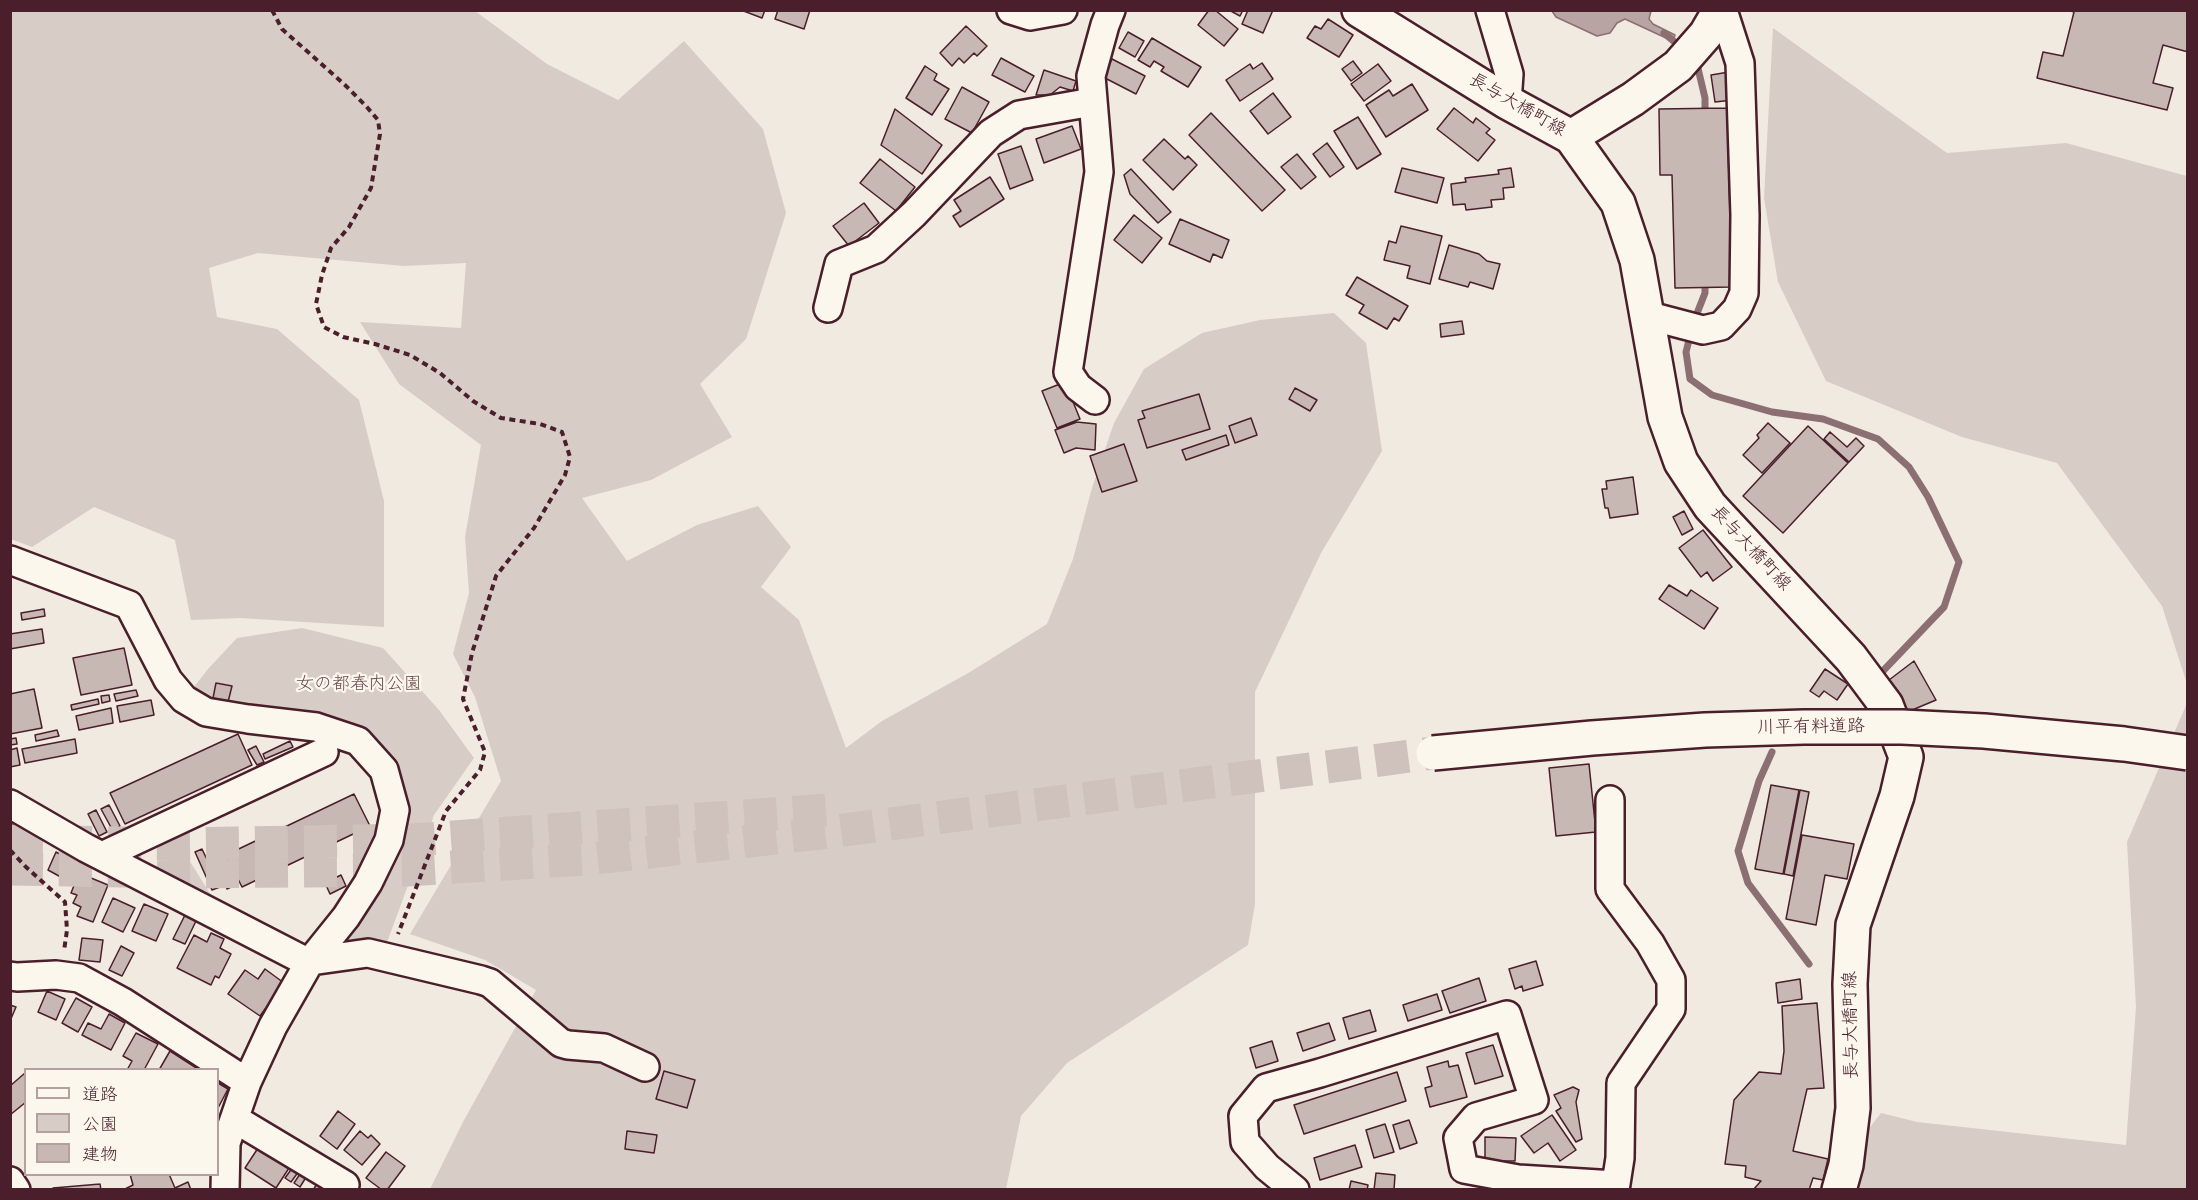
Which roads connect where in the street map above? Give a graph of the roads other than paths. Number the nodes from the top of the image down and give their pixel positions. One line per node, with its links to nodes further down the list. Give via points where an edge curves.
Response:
1 (1011, 10): 2 (street, via 1030,16)
2 (1063, 10)
3 (1112, 10): 7 (street, via 1091,76)
4 (1359, 10): 8 (main road, 長与大橋町線)
5 (1490, 10): 8 (street, via 1509,74)
6 (1722, 10): 9 (main road, via 1689,54 1633,99); 11 (street, via 1740,63 1744,293 1737,309 1721,326 1691,327)
7 (1092, 102): 10 (street, via 1019,115 991,133 876,249 839,264); 12 (street, via 1099,172 1068,372 1078,387)
8 (1508, 102): 9 (main road, 長与大橋町線)
9 (1571, 137): 11 (main road, 長与大橋町線, via 1618,203 1637,260)
10 (828, 308)
11 (1646, 315): 32 (main road, 長与大橋町線, via 1665,417 1681,462 1710,506 1851,658 1886,705 1906,758 1898,796 1853,925 1853,1108)
12 (1095, 400)
13 (10, 560): 20 (street, via 129,605 168,680 184,699 206,712 316,727 358,741 384,770 395,810 389,840 368,883)
14 (2187, 739): 16 (main road, 川平有料道路, bridge, via 1986,718 1814,713 1592,722 1434,745 1682,732 1902,727 1984,731)
15 (324, 752): 19 (street)
16 (2187, 753)
17 (1610, 800): 28 (street, via 1610,889 1650,943 1671,980 1671,1009 1622,1083 1620,1158)
18 (10, 804): 19 (street)
19 (102, 856): 20 (street)
20 (310, 962): 22 (street, via 368,953 490,983 561,1043 604,1048); 23 (street, via 273,1026)
21 (10, 976): 23 (street, via 80,978)
22 (645, 1067)
23 (248, 1082): 24 (street)
24 (235, 1119): 27 (street); 30 (street, via 226,1143)
25 (10, 1181): 29 (street)
26 (1515, 1184): 28 (street); 31 (street, via 1464,1169 1458,1138 1476,1117 1534,1100 1507,1016 1266,1088 1243,1116 1245,1142)
27 (345, 1185)
28 (1615, 1187)
29 (16, 1190)
30 (225, 1190)
31 (1295, 1190)
32 (1839, 1190)

